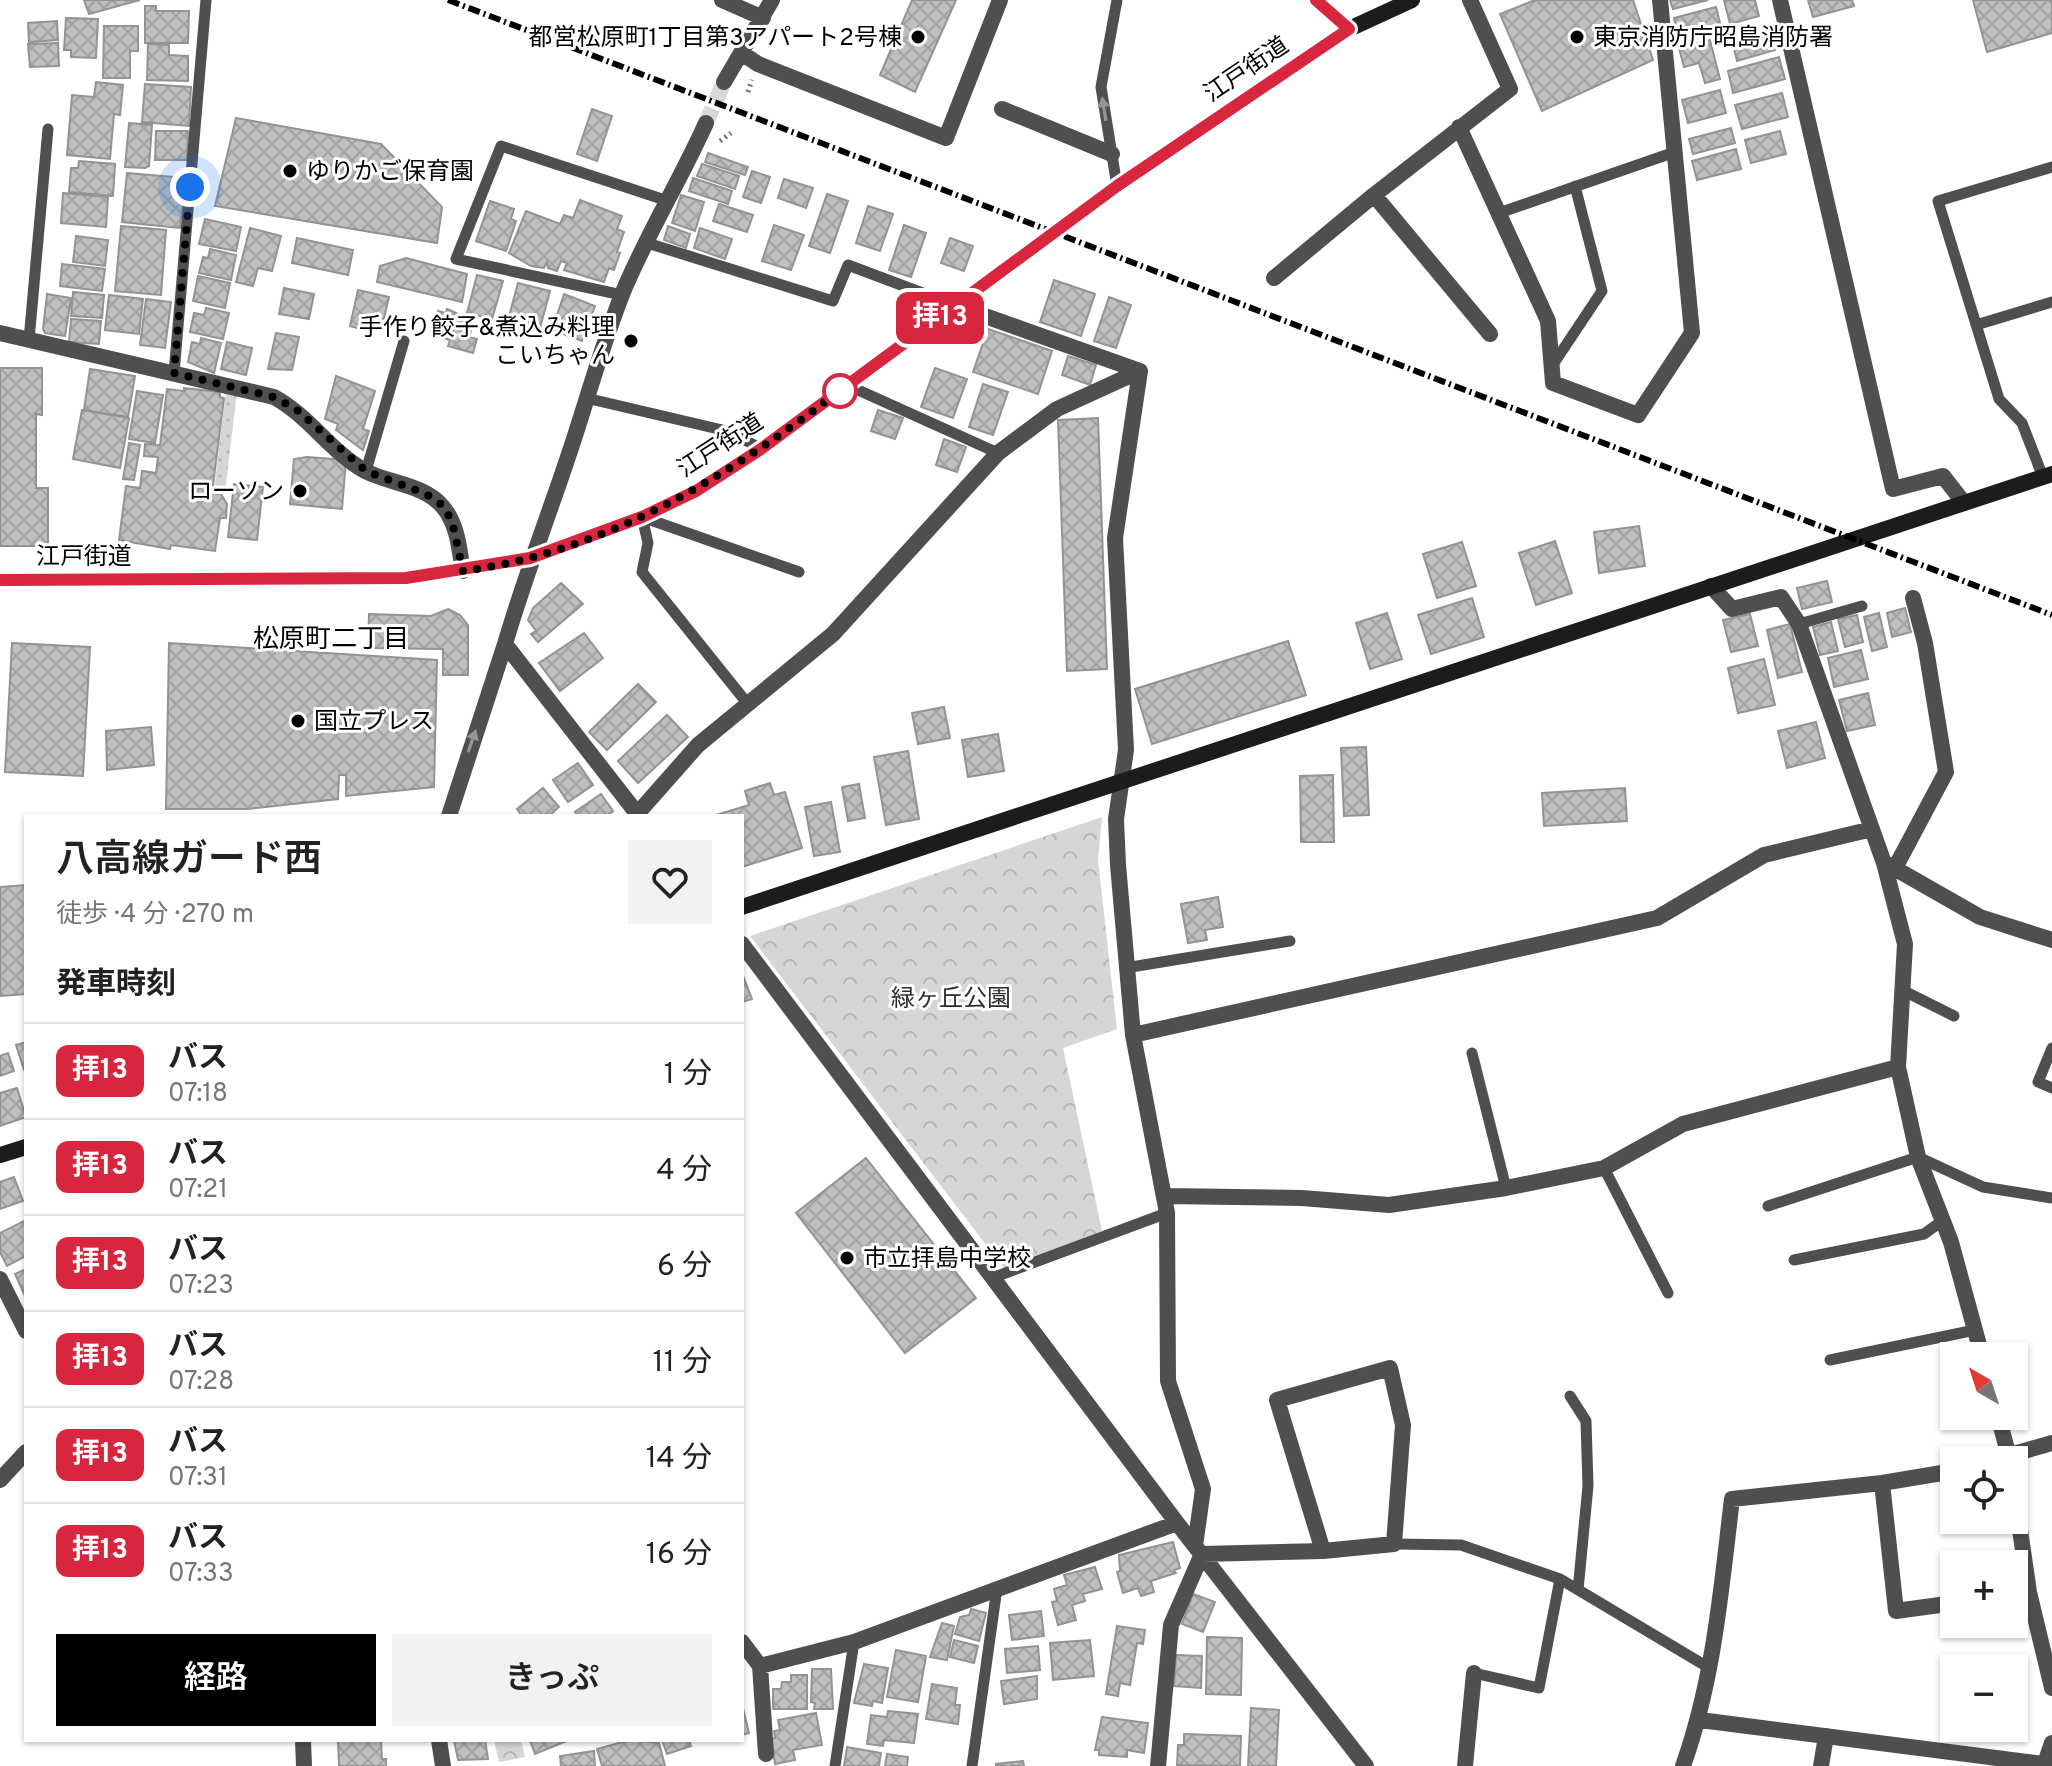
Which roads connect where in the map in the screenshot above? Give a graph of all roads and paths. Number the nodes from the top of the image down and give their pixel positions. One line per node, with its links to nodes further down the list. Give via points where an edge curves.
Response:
1 (206, 0): 39 (lane)
2 (722, 0): 11 (street)
3 (772, 0): 11 (street)
4 (1000, 0): 13 (street, via 946,138)
5 (1117, 0): 20 (lane, one-way to 5, via 1101,87)
6 (1316, 0): 12 (street)
7 (1412, 0): 12 (street, 江戸街道)
8 (1470, 0): 17 (street, via 1510,89)
9 (1660, 0): 19 (street)
10 (1780, 0): 46 (street, via 1893,489 1943,476)
11 (763, 18): 13 (street)
12 (1349, 29): 22 (street, 江戸街道)
13 (743, 54): 14 (street)
14 (724, 82)
15 (1002, 109): 20 (street)
16 (706, 123): 25 (street)
17 (1459, 127): 24 (street); 26 (street)
18 (48, 129): 35 (lane)
19 (1672, 153): 23 (lane); 37 (street, via 1692,333 1638,415 1553,383)
20 (1112, 154): 22 (lane)
21 (2052, 167): 32 (lane, via 1938,201)
22 (1117, 186): 31 (street, 江戸街道)
23 (1575, 186): 26 (lane); 37 (lane, via 1602,291)
24 (1374, 195): 28 (street); 34 (street)
25 (668, 201): 27 (street); 29 (lane, via 501,146 456,259)
26 (1499, 213): 37 (street, via 1548,321)
27 (644, 242): 29 (street); 31 (lane, via 833,301 848,265)
28 (1274, 278)
29 (622, 295): 41 (street)
30 (2052, 302): 32 (lane)
31 (957, 306): 38 (street); 40 (street, 江戸街道)
32 (1976, 325): 45 (lane, via 1999,399 2022,423)
33 (0, 333): 35 (street)
34 (1490, 334)
35 (29, 340): 39 (street)
36 (404, 341): 44 (lane)
37 (1552, 366)
38 (1140, 371): 43 (street, via 1057,409); 58 (street, via 1115,538 1126,750)
39 (174, 373): 44 (street, via 274,397 296,409)
40 (847, 385): 42 (street, 江戸街道); 43 (lane)
41 (586, 398): 42 (lane, via 731,432); 48 (street)
42 (761, 449): 47 (street, 江戸街道, via 696,491)
43 (998, 453): 57 (street, via 833,634)
44 (366, 471): 49 (street, via 442,505 452,521)
45 (2048, 475): 46 (street)
46 (1964, 503): 52 (street)
47 (642, 517): 48 (street, 江戸街道); 50 (lane); 57 (lane, via 648,543 642,572)
48 (530, 558): 49 (street, 江戸街道); 56 (street)
49 (463, 571): 51 (street, 江戸街道, via 406,578)
50 (799, 572)
51 (0, 580)
52 (1711, 586): 55 (street, via 1732,609 1781,597); 58 (street)
53 (1913, 598): 63 (street, via 1946,772)
54 (1862, 606): 55 (lane)
55 (1799, 624): 62 (street)
56 (505, 644): 59 (street, one-way to 56); 60 (street)
57 (747, 703): 61 (street, via 698,745)
58 (1121, 781): 64 (street); 68 (street, via 1116,819)
59 (450, 814)
60 (635, 814)
61 (637, 814)
62 (1872, 829): 63 (street); 71 (street, via 1764,855 1657,918)
63 (1890, 866): 65 (street, via 1980,917); 69 (street, via 1905,944)
64 (744, 906)
65 (2052, 940)
66 (1290, 941): 68 (lane)
67 (744, 947): 86 (street)
68 (1125, 968): 71 (street)
69 (1902, 990): 70 (lane); 74 (street)
70 (1954, 1016)
71 (1133, 1035): 82 (street)
72 (2052, 1048): 75 (lane, via 2038,1082)
73 (1472, 1053): 80 (lane)
74 (1898, 1067): 78 (street); 79 (street, via 1683,1124)
75 (2052, 1088)
76 (24, 1148): 77 (street)
77 (0, 1155)
78 (1918, 1157): 81 (lane, via 1983,1187); 83 (lane); 84 (street)
79 (1604, 1168): 80 (street); 88 (lane)
80 (1506, 1188): 82 (street, via 1389,1205 1302,1198)
81 (2052, 1198)
82 (1165, 1205): 86 (lane); 102 (street, via 1168,1381 1203,1489)
83 (1768, 1206)
84 (1942, 1221): 85 (lane, via 1924,1234); 90 (street)
85 (1794, 1260)
86 (992, 1278): 100 (street)
87 (0, 1279): 89 (street)
88 (1668, 1293)
89 (24, 1327)
90 (1975, 1330): 91 (street); 92 (lane)
91 (1978, 1342)
92 (1830, 1360)
93 (1570, 1396): 106 (lane, via 1586,1421 1588,1486)
94 (2052, 1443): 95 (street)
95 (2028, 1451)
96 (24, 1454): 98 (street)
97 (1940, 1473): 99 (street)
98 (0, 1480)
99 (1882, 1483): 107 (street, via 1896,1611); 113 (street, via 1732,1499)
100 (1177, 1523): 102 (street); 105 (street)
101 (1394, 1544): 103 (street); 103 (street, via 1403,1425 1390,1368 1277,1400); 104 (lane, via 1461,1545)
102 (1198, 1550): 103 (street); 127 (street, via 1171,1625); 128 (street)
103 (1323, 1551)
104 (1560, 1579): 106 (lane); 114 (lane, via 1539,1688)
105 (997, 1588): 109 (street); 126 (lane)
106 (1578, 1590): 113 (lane)
107 (1940, 1605)
108 (2028, 1606): 111 (street)
109 (854, 1642): 112 (street); 125 (lane)
110 (744, 1645): 112 (street)
111 (2048, 1645): 115 (street)
112 (760, 1666): 121 (street)
113 (1711, 1669): 116 (street)
114 (1474, 1673): 129 (street)
115 (2052, 1688)
116 (1700, 1720): 117 (street); 130 (street)
117 (1826, 1736): 122 (street); 131 (street)
118 (303, 1742): 123 (street)
119 (439, 1742): 124 (street)
120 (2052, 1746): 122 (street)
121 (766, 1754)
122 (2044, 1765)
123 (304, 1766)
124 (443, 1766)
125 (835, 1766)
126 (972, 1766)
127 (1158, 1766)
128 (1366, 1766)
129 (1465, 1766)
130 (1683, 1766)
131 (1821, 1766)

